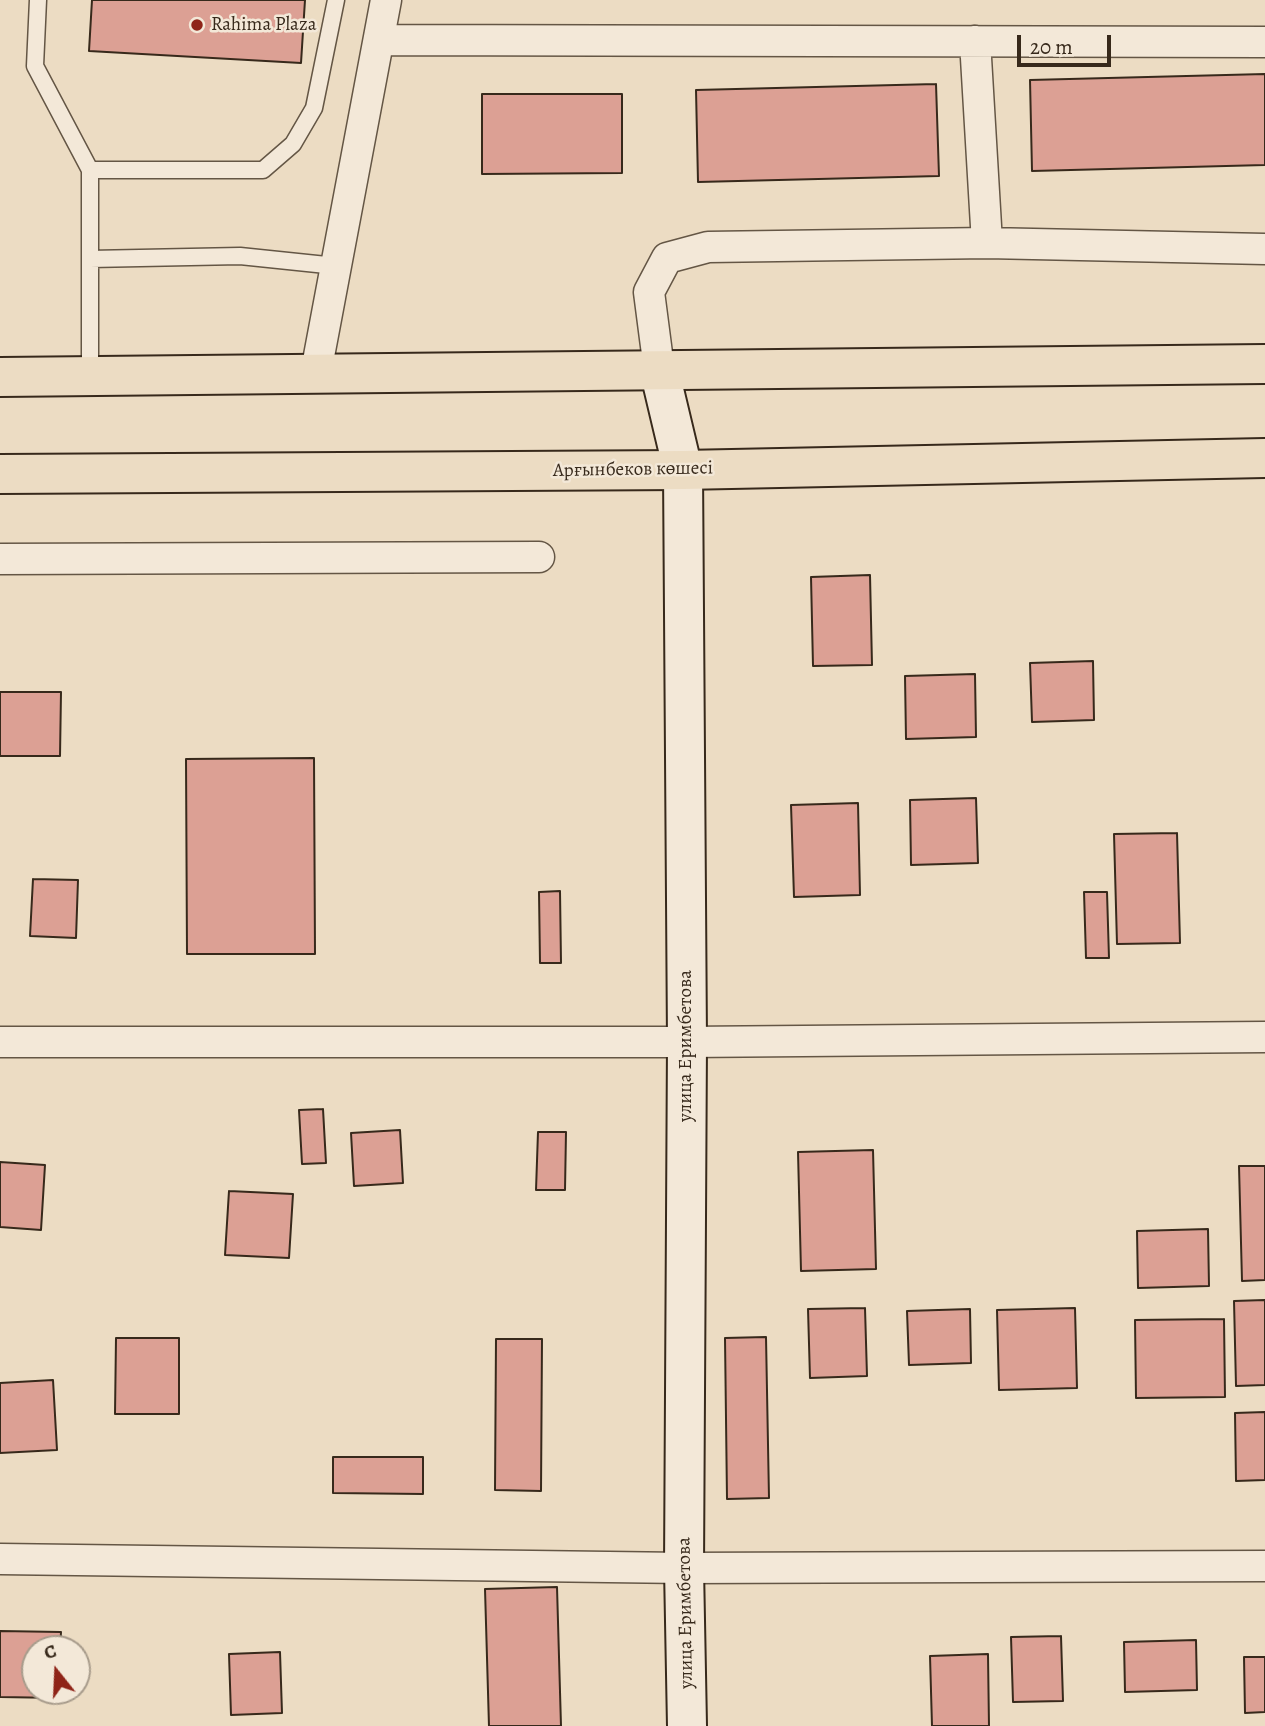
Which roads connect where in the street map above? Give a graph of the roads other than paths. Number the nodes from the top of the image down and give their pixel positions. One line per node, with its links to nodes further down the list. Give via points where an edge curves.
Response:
1 (38, 0): 7 (lane, via 35,66)
2 (336, 0): 7 (lane, via 313,108 293,144 263,170)
3 (386, 0): 4 (street)
4 (379, 40): 5 (street); 11 (street)
5 (975, 41): 6 (street); 8 (street)
6 (1265, 42)
7 (90, 170): 10 (lane)
8 (987, 243): 9 (street); 13 (street, via 708,247 667,258 649,292)
9 (1265, 249)
10 (90, 259): 11 (lane, via 240,256); 16 (lane)
11 (336, 266): 14 (street)
12 (1265, 364): 13 (main road)
13 (660, 369): 14 (main road); 18 (main road, улица Еримбетова)
14 (316, 372): 16 (main road)
15 (0, 377): 16 (main road)
16 (90, 377)
17 (1265, 458): 18 (main road, Арғынбеков көшесі)
18 (682, 471): 19 (main road, Арғынбеков көшесі); 24 (main road, улица Еримбетова)
19 (0, 474)
20 (538, 557): 21 (street)
21 (0, 559)
22 (1265, 1037): 24 (street)
23 (0, 1042): 24 (street)
24 (687, 1042): 27 (main road, улица Еримбетова)
25 (0, 1559): 27 (street)
26 (1265, 1566): 27 (street)
27 (684, 1568): 28 (main road, улица Еримбетова)
28 (687, 1726)

